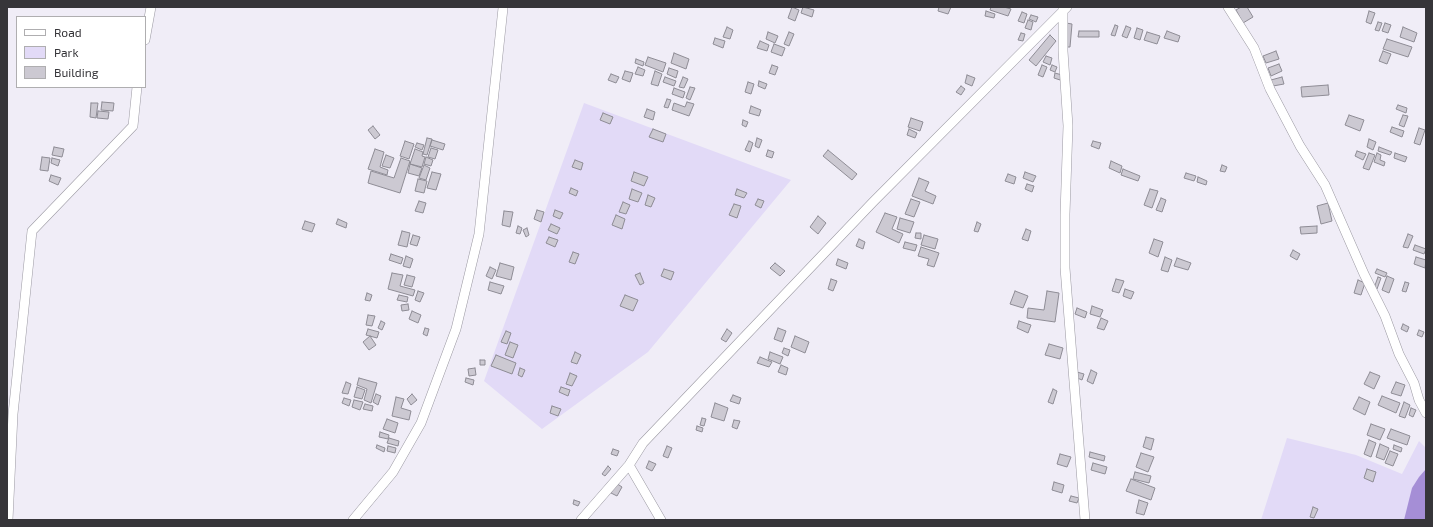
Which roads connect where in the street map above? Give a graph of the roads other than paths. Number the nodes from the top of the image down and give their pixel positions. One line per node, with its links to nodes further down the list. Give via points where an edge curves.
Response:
1 (151, 7): 5 (street)
2 (1228, 7): 7 (street, via 1254,48 1270,89 1300,146 1325,185)
3 (502, 8): 10 (street, via 479,234 456,329 421,423 393,472)
4 (1065, 8): 8 (street, via 835,242 643,443); 13 (street, via 1063,51 1068,126 1065,268)
5 (146, 34)
6 (137, 88): 9 (street, via 133,126 32,231 13,414)
7 (1426, 413)
8 (630, 465): 11 (street); 12 (street)
9 (8, 520)
10 (353, 520)
11 (581, 520)
12 (661, 520)
13 (1084, 520)

